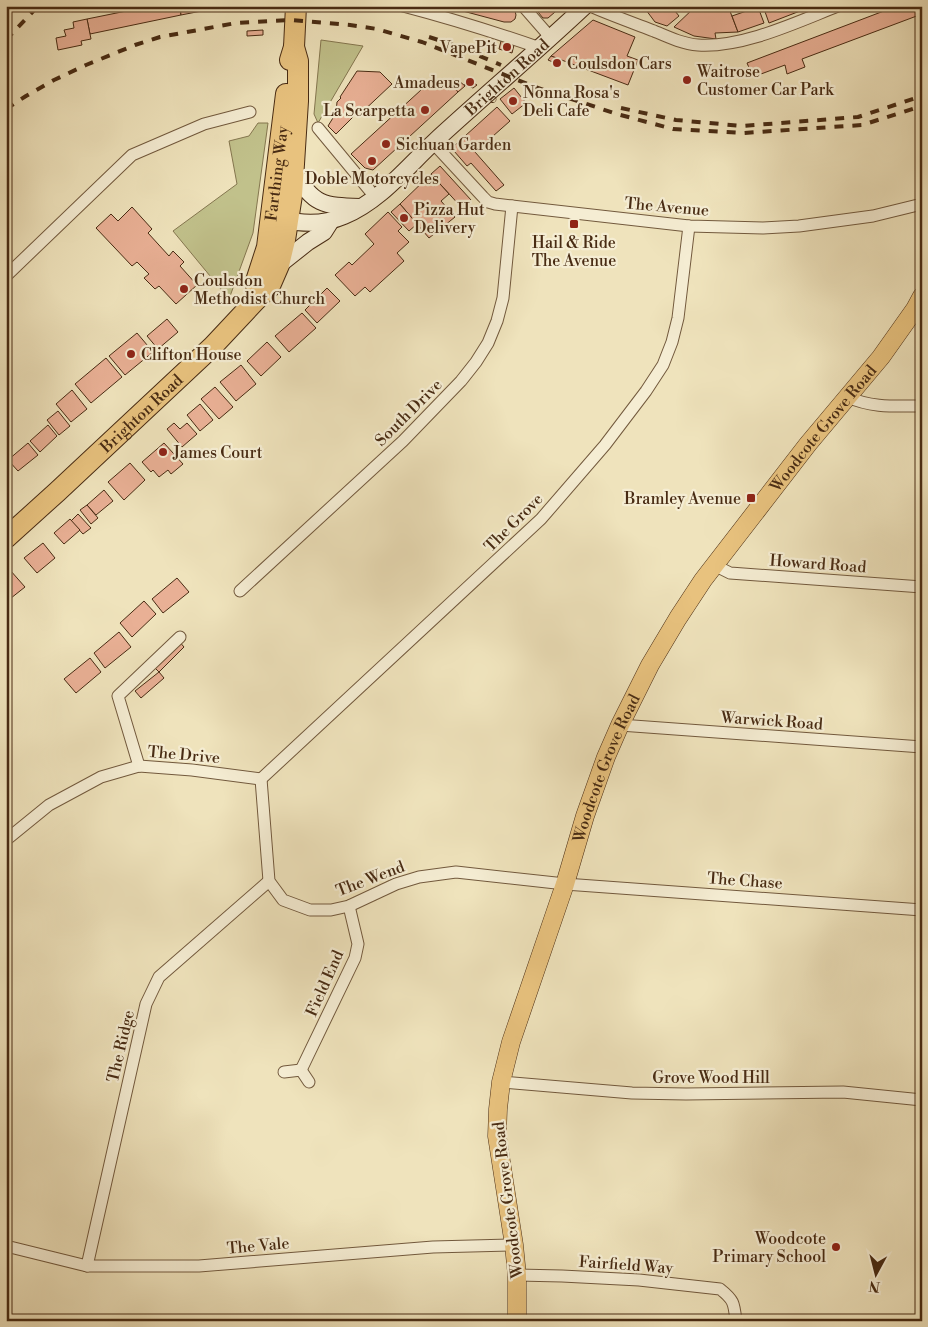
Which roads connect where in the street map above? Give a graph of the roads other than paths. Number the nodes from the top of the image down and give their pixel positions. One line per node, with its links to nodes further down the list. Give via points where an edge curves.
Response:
1 (296, 6): 8 (highway, Farthing Way)
2 (403, 6): 7 (street)
3 (523, 6): 7 (street)
4 (585, 6): 7 (main road, Brighton Road)
5 (590, 6): 6 (street, via 673,39 697,45 722,45 771,32)
6 (838, 6)
7 (545, 43): 11 (main road, Brighton Road)
8 (294, 48): 12 (highway, Farthing Way, via 298,61); 17 (highway, Farthing Way, via 289,61)
9 (250, 112): 21 (street, via 235,122 204,124 132,155)
10 (318, 128): 13 (street)
11 (433, 143): 13 (main road, Brighton Road); 15 (street, The Avenue, via 488,202)
12 (294, 171): 16 (main road, via 310,195 320,202); 17 (highway, Farthing Way)
13 (376, 198): 16 (main road, Brighton Road)
14 (922, 204): 19 (street, The Avenue, via 873,216 799,226)
15 (512, 206): 19 (street, The Avenue); 29 (street, South Drive, via 497,321 476,362 403,441)
16 (360, 207): 18 (main road, Brighton Road)
17 (280, 220): 18 (main road, Brighton Road, via 303,223); 20 (highway, via 285,240); 23 (highway, Farthing Way, via 256,281)
18 (332, 221): 20 (main road, Brighton Road, via 324,232)
19 (689, 226): 34 (street, The Grove, via 672,342 663,365 605,445 541,520)
20 (279, 265): 23 (highway, Brighton Road, via 270,288)
21 (6, 276)
22 (922, 296): 24 (main road, Woodcote Grove Road, via 881,357)
23 (257, 299): 26 (highway, Brighton Road, via 213,346)
24 (848, 397): 25 (street, via 876,406); 27 (main road, Woodcote Grove Road)
25 (922, 406)
26 (6, 538)
27 (714, 565): 28 (street, Howard Road, via 730,573); 31 (main road, Woodcote Grove Road, via 650,665)
28 (922, 587)
29 (240, 591)
30 (180, 637): 33 (street, via 118,696)
31 (620, 725): 32 (street, Warwick Road); 37 (main road, Woodcote Grove Road, via 585,816)
32 (922, 747)
33 (139, 766): 34 (street, The Drive); 35 (street, The Drive, via 101,777 49,805)
34 (260, 779): 36 (street)
35 (6, 840)
36 (269, 882): 38 (street, The Wend, via 283,900 310,910); 47 (street, The Ridge, via 159,977 146,1004)
37 (565, 884): 38 (street, The Wend, via 456,872 396,884); 39 (street, The Chase); 43 (main road, Woodcote Grove Road, via 511,1042)
38 (349, 906): 40 (street, Field End, via 358,944 354,958)
39 (922, 910)
40 (301, 1070): 41 (street); 42 (street)
41 (284, 1072)
42 (309, 1082)
43 (501, 1082): 44 (street, Grove Wood Hill, via 632,1093 843,1092); 45 (main road, Woodcote Grove Road, via 498,1136)
44 (922, 1100)
45 (514, 1245): 47 (street, The Vale, via 433,1247 199,1266); 48 (main road, Woodcote Grove Road)
46 (6, 1246): 47 (street, The Vale)
47 (87, 1266)
48 (517, 1275): 49 (main road, Woodcote Grove Road); 50 (street, Fairfield Way, via 639,1280 720,1289 730,1296)
49 (518, 1321)
50 (736, 1321)

